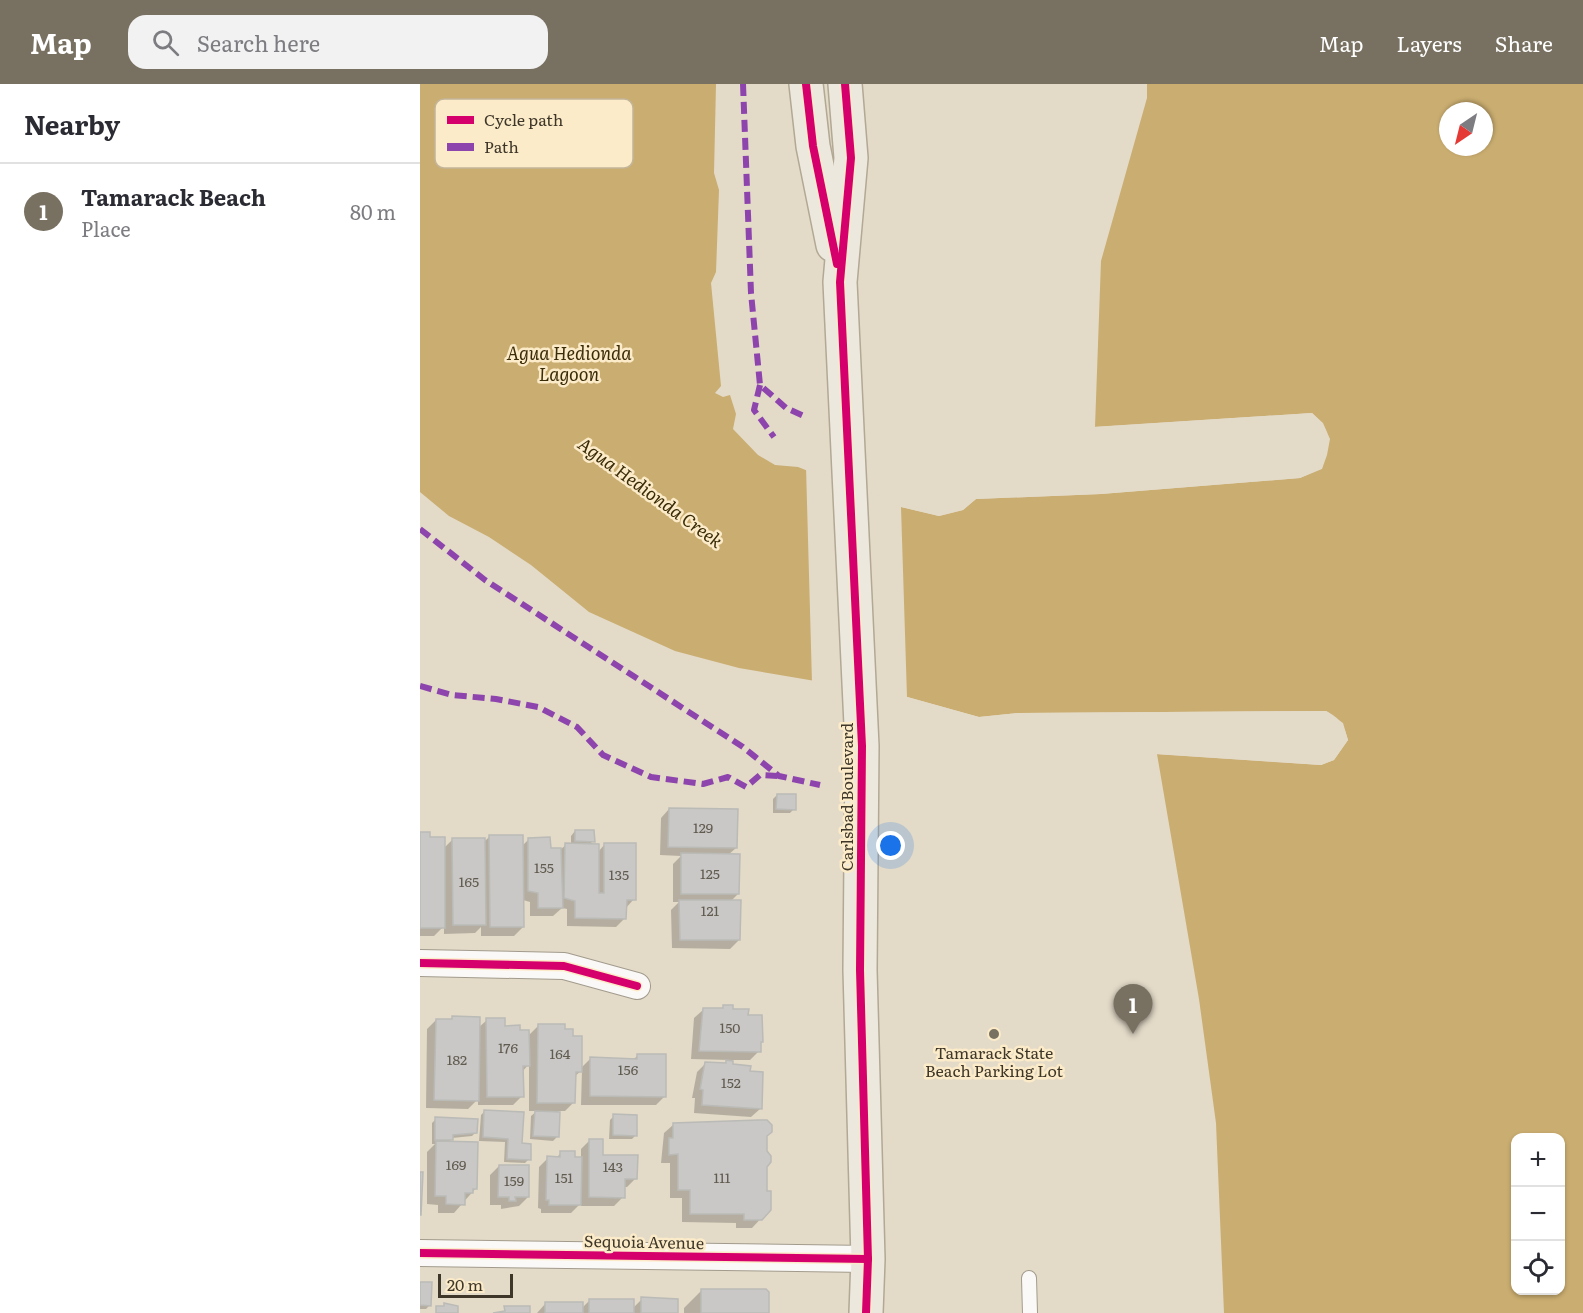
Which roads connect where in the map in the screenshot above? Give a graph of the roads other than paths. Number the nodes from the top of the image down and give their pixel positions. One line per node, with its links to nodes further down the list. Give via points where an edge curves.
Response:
1 (806, 84): 3 (main road, Carlsbad Boulevard, via 813,146)
2 (845, 84): 3 (main road, Carlsbad Boulevard, via 851,158)
3 (840, 282): 7 (main road, Carlsbad Boulevard, via 862,746 860,970)
4 (420, 963): 5 (street, via 564,966)
5 (637, 986)
6 (420, 1253): 7 (street, Sequoia Avenue)
7 (868, 1259): 9 (main road, Carlsbad Boulevard)
8 (1029, 1278): 10 (lane)
9 (866, 1313)
10 (1030, 1313)

